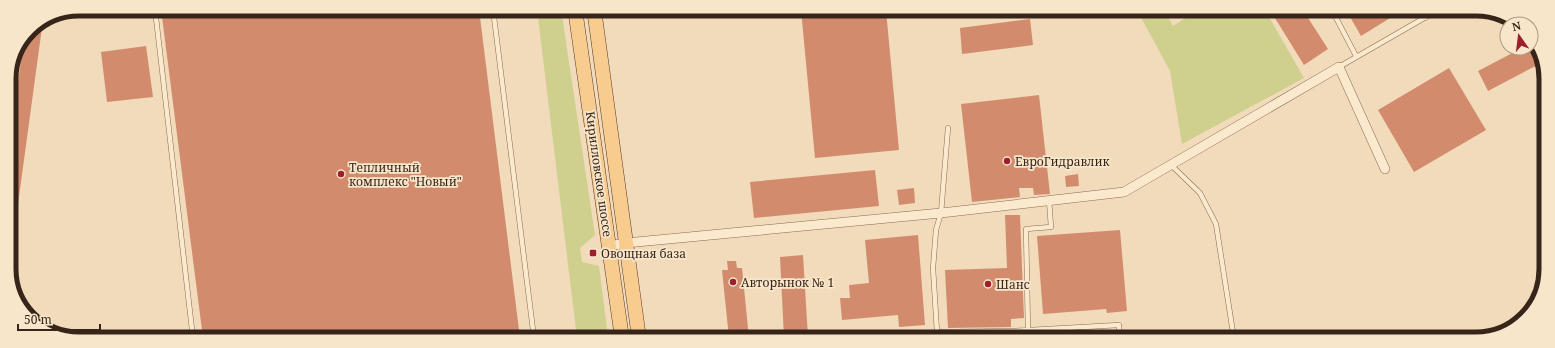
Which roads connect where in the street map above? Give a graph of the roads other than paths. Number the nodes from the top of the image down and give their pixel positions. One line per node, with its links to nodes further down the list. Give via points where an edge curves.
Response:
1 (156, 16): 19 (lane)
2 (494, 16): 20 (lane)
3 (576, 16): 16 (main road, Кирилловское шоссе)
4 (595, 16): 15 (main road, Кирилловское шоссе)
5 (1335, 16): 8 (lane)
6 (1428, 16): 7 (lane)
7 (1425, 18): 8 (lane)
8 (1356, 56): 9 (lane)
9 (1339, 67): 11 (street); 12 (street)
10 (948, 128): 14 (lane)
11 (1171, 165): 13 (street, via 1124,192); 25 (lane, via 1200,193 1216,224)
12 (1385, 169)
13 (1049, 200): 14 (street); 17 (lane, via 1051,226 1026,229)
14 (941, 213): 15 (street); 23 (lane, via 936,230 932,268)
15 (626, 243): 16 (street); 22 (main road, Кирилловское шоссе)
16 (609, 246): 21 (main road, Кирилловское шоссе)
17 (1028, 330): 18 (lane); 24 (lane, via 1119,325)
18 (1013, 331): 23 (lane)
19 (192, 332)
20 (533, 332)
21 (621, 332)
22 (638, 332)
23 (937, 332)
24 (1120, 332)
25 (1233, 332)

